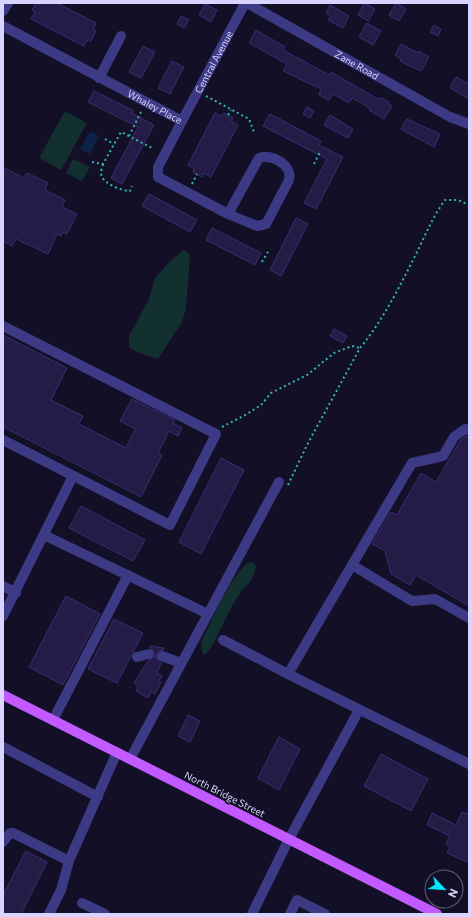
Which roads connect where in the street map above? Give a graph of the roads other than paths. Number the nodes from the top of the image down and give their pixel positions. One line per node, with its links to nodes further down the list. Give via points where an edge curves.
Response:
1 (8, 3): 3 (street)
2 (246, 3): 7 (street, Central Avenue); 8 (street, Zane Road, via 450,117)
3 (3, 11)
4 (3, 26): 6 (street, Whaley Place)
5 (121, 36): 6 (street)
6 (100, 78): 7 (street, Whaley Place)
7 (182, 121): 9 (street, Whaley Place, via 158,167 158,177)
8 (469, 124)
9 (228, 214): 9 (street, Whaley Place, via 257,226 266,224 289,180 291,174 286,165 270,157 259,158)
10 (3, 326): 13 (street, via 216,434 170,525)
11 (469, 430): 16 (street, via 465,429 454,437 443,456 412,463)
12 (3, 440): 13 (street)
13 (73, 476): 15 (street)
14 (283, 485): 20 (street)
15 (44, 535): 17 (street); 19 (street)
16 (352, 565): 22 (street, via 412,601 435,599); 28 (street)
17 (128, 574): 20 (street); 31 (street)
18 (3, 586): 19 (street)
19 (16, 592): 21 (street)
20 (208, 614): 27 (street)
21 (3, 616)
22 (469, 618)
23 (223, 640): 28 (street)
24 (149, 654): 26 (street)
25 (162, 656): 27 (street)
26 (138, 657)
27 (181, 663): 34 (street)
28 (288, 674): 30 (street)
29 (3, 695): 31 (main road, North Bridge Street)
30 (359, 710): 35 (street); 37 (street)
31 (53, 720): 33 (main road, North Bridge Street)
32 (3, 747): 36 (street)
33 (117, 752): 34 (main road, North Bridge Street); 36 (street)
34 (130, 759): 37 (main road, North Bridge Street)
35 (469, 764)
36 (98, 797): 39 (street)
37 (289, 839): 43 (street); 46 (main road, North Bridge Street)
38 (3, 842): 39 (street, via 10,833 13,833)
39 (69, 861): 41 (street, via 61,890)
40 (82, 903): 42 (street)
41 (49, 914)
42 (105, 914)
43 (252, 914)
44 (290, 914): 45 (street, via 297,900)
45 (326, 914)
46 (437, 914)

